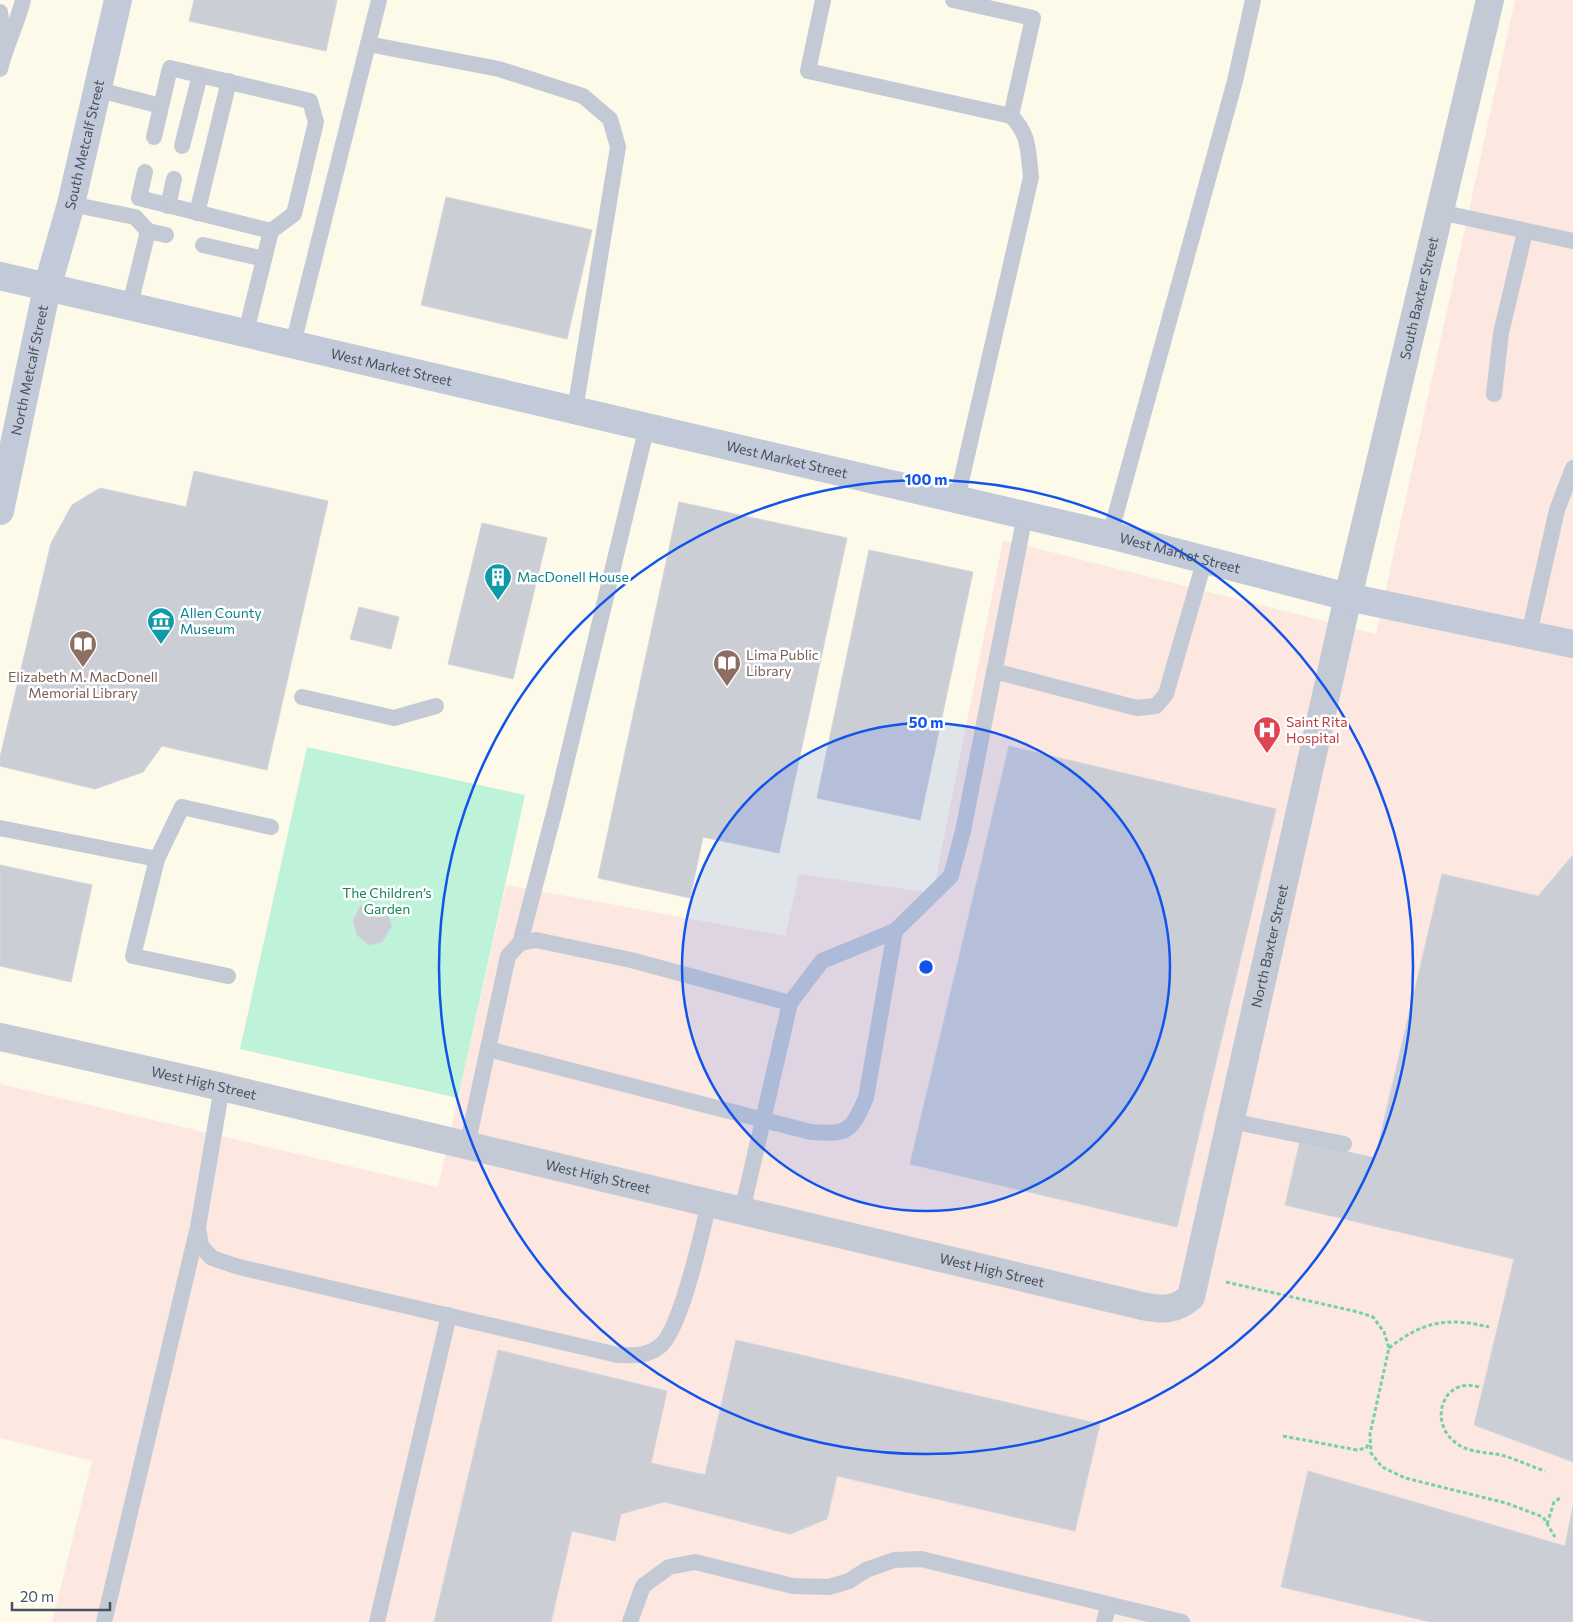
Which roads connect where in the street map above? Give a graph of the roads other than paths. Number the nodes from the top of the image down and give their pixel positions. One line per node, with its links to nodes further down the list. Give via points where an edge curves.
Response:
1 (0, 0): 9 (lane)
2 (23, 0): 12 (lane, via 17,24)
3 (118, 0): 16 (street, South Metcalf Street)
4 (379, 0): 11 (lane)
5 (823, 0): 18 (lane, via 808,71)
6 (954, 0): 18 (lane, via 1033,18)
7 (1253, 0): 48 (lane, via 1235,81)
8 (1490, 0): 26 (street, South Baxter Street)
9 (0, 4)
10 (0, 12): 12 (lane)
11 (368, 44): 40 (lane); 42 (lane, via 499,69 582,96 610,119 618,147)
12 (2, 45): 13 (lane)
13 (0, 68)
14 (200, 75): 15 (lane); 17 (lane, via 170,68); 20 (lane)
15 (228, 81): 27 (lane); 30 (lane, via 310,101 316,122 294,214)
16 (98, 90): 17 (lane); 24 (street, South Metcalf Street)
17 (161, 106): 19 (lane)
18 (1011, 116): 45 (lane, via 1022,127 1031,177)
19 (154, 138)
20 (182, 146)
21 (145, 172): 23 (lane)
22 (174, 179): 25 (lane)
23 (139, 198): 25 (lane); 28 (lane)
24 (71, 204): 28 (lane); 37 (street, South Metcalf Street)
25 (168, 206): 27 (lane)
26 (1440, 212): 31 (lane); 50 (street, South Baxter Street)
27 (197, 213): 30 (lane)
28 (135, 217): 29 (lane)
29 (148, 231): 32 (lane); 38 (lane)
30 (271, 231): 35 (lane)
31 (1525, 232): 33 (lane); 41 (lane, via 1501,333)
32 (166, 235)
33 (1573, 241)
34 (203, 245): 35 (lane)
35 (264, 259): 39 (lane)
36 (0, 276): 37 (street, West Market Street)
37 (47, 288): 38 (street, West Market Street); 46 (street, North Metcalf Street)
38 (130, 305): 39 (street, West Market Street)
39 (246, 332): 40 (street, West Market Street)
40 (294, 344): 42 (street, West Market Street)
41 (1494, 394)
42 (575, 410): 43 (street, West Market Street)
43 (647, 426): 45 (street, West Market Street); 60 (lane)
44 (1573, 468): 51 (lane, via 1557,510)
45 (957, 499): 47 (street, West Market Street)
46 (0, 511)
47 (1025, 515): 48 (street, West Market Street); 53 (lane)
48 (1110, 535): 49 (street, West Market Street)
49 (1205, 559): 50 (street, West Market Street); 53 (lane, via 1166,694 1156,706 1136,708)
50 (1348, 596): 51 (street, West Market Street); 67 (street, North Baxter Street)
51 (1529, 634): 52 (street, West Market Street)
52 (1573, 644)
53 (994, 671): 59 (lane, via 963,831 951,876)
54 (302, 697): 55 (lane, via 394,718)
55 (436, 706)
56 (271, 827): 58 (lane, via 182,807)
57 (0, 828): 58 (lane)
58 (157, 859): 61 (lane, via 133,956)
59 (895, 931): 62 (lane, via 822,961); 66 (lane, via 866,1098 855,1123 848,1131 836,1134 811,1132)
60 (520, 943): 62 (lane, via 536,940 574,947); 64 (lane, via 508,956)
61 (228, 976)
62 (790, 1003): 66 (lane)
63 (0, 1037): 65 (street, West High Street)
64 (488, 1049): 66 (lane); 69 (lane)
65 (222, 1087): 69 (street, West High Street); 72 (lane)
66 (763, 1119): 71 (lane)
67 (1231, 1121): 68 (lane); 73 (street, North Baxter Street)
68 (1344, 1144)
69 (467, 1146): 70 (street, West High Street)
70 (709, 1203): 71 (street, West High Street); 74 (lane, via 696,1259 672,1326 660,1346 644,1356 618,1355)
71 (742, 1211): 73 (street, West High Street, via 1142,1306 1172,1309)
72 (198, 1227): 74 (lane, via 201,1246 212,1258 266,1274); 76 (lane)
73 (1192, 1297)
74 (449, 1315): 77 (lane)
75 (1108, 1604): 78 (lane, via 921,1559 894,1560 829,1587 793,1586 695,1562 670,1567 643,1586); 79 (lane); 80 (lane)
76 (104, 1622)
77 (377, 1622)
78 (630, 1622)
79 (1104, 1622)
80 (1182, 1622)

